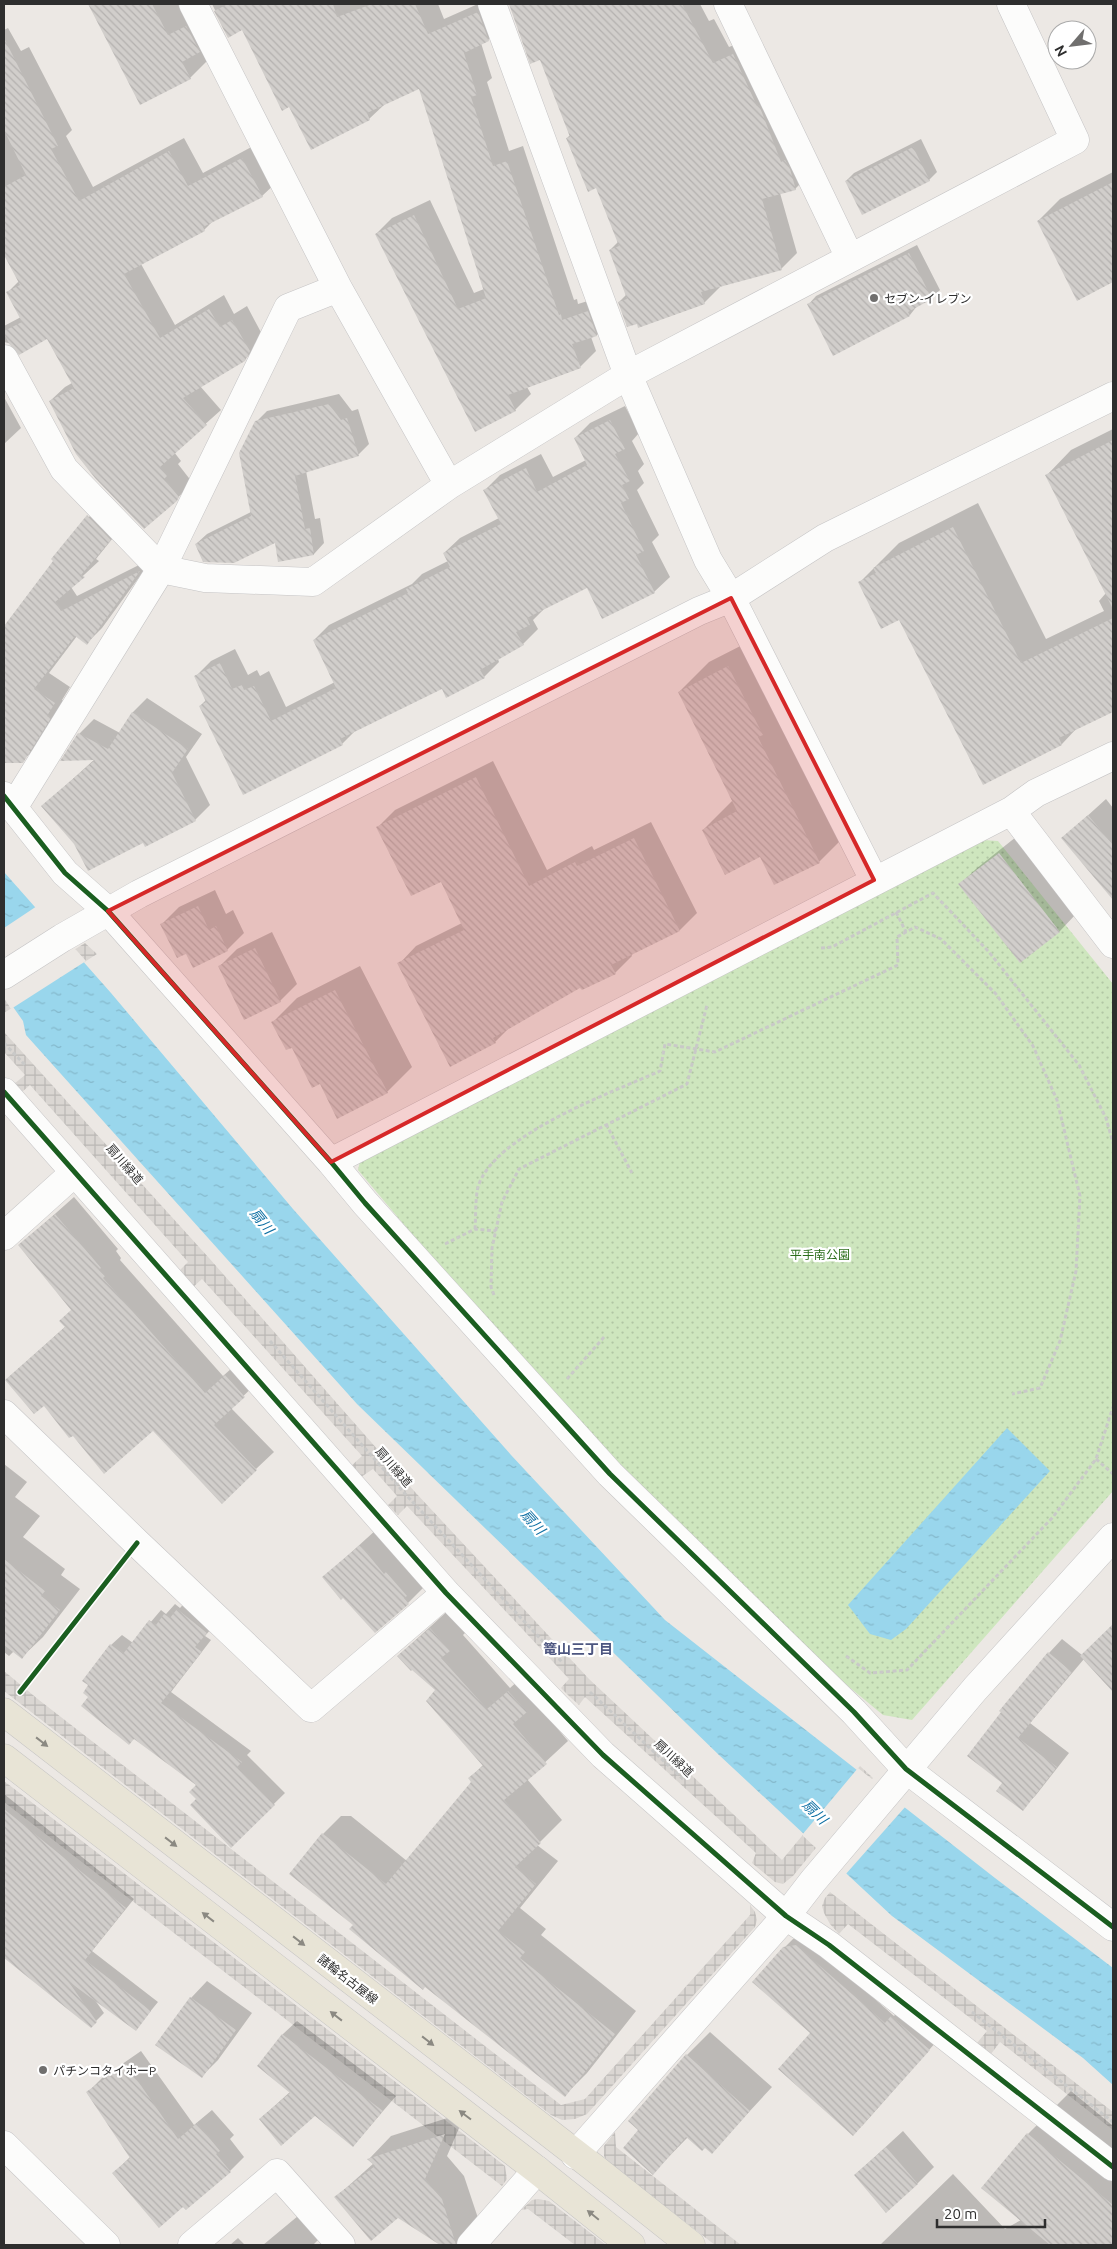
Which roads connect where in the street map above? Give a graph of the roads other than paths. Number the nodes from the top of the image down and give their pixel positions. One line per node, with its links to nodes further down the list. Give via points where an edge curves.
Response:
1 (193, 4): 6 (street)
2 (492, 4): 8 (street)
3 (728, 4): 5 (street)
4 (1011, 4): 5 (street, via 1075,140)
5 (850, 258): 8 (street)
6 (338, 288): 10 (street); 11 (street, via 288,308)
7 (4, 359): 11 (street, via 64,470)
8 (628, 375): 10 (street); 12 (street, via 708,560)
9 (1113, 396): 12 (street, via 825,538)
10 (449, 485): 11 (street, via 313,582 204,578)
11 (161, 569): 14 (street)
12 (731, 598): 16 (street); 17 (street)
13 (1113, 756): 15 (street, via 1036,794)
14 (8, 802): 17 (street, via 65,873)
15 (1011, 811): 16 (street); 18 (street)
16 (874, 880): 21 (street)
17 (108, 911): 19 (street); 21 (street)
18 (1113, 944)
19 (4, 975)
20 (4, 1092): 22 (street)
21 (331, 1162): 29 (street, via 365,1204 610,1474 854,1712)
22 (74, 1173): 23 (street); 26 (street)
23 (4, 1236)
24 (4, 1414): 26 (street, via 311,1708)
25 (1113, 1537): 29 (street)
26 (446, 1593): 30 (street, via 603,1754)
27 (12, 1702): 33 (main road, 諸輪名古屋線, one-way to 33)
28 (4, 1758): 35 (main road, one-way to 28)
29 (906, 1769): 30 (street); 31 (street)
30 (786, 1916): 33 (street); 34 (street, via 829,1945)
31 (1113, 1927)
32 (4, 2145): 36 (street)
33 (575, 2155): 41 (main road, 諸輪名古屋線)
34 (1113, 2167)
35 (537, 2170): 39 (street); 40 (main road, one-way to 35)
36 (106, 2245)
37 (192, 2245): 38 (street, via 276,2173)
38 (342, 2245)
39 (471, 2245)
40 (631, 2245)
41 (691, 2245)

